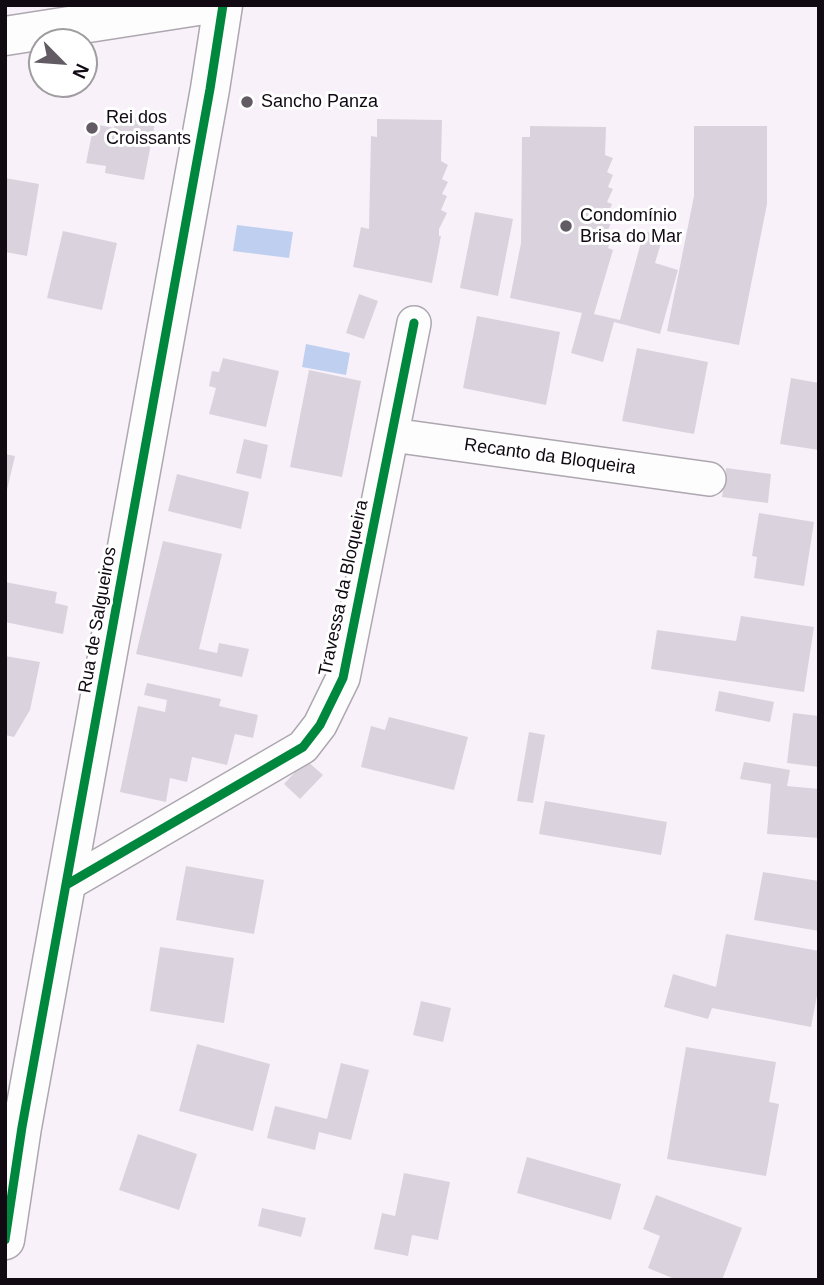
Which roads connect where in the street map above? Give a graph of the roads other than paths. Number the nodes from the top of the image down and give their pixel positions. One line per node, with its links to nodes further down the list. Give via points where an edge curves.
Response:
1 (204, 5): 3 (street)
2 (223, 5): 7 (street, Rua de Salgueiros)
3 (5, 36)
4 (414, 323): 5 (street, Travessa da Bloqueira)
5 (392, 435): 6 (street, Recanto da Bloqueira); 7 (street, Travessa da Bloqueira, via 343,678 320,725 303,747)
6 (709, 480)
7 (66, 885): 8 (street, Rua de Salgueiros)
8 (5, 1240)

